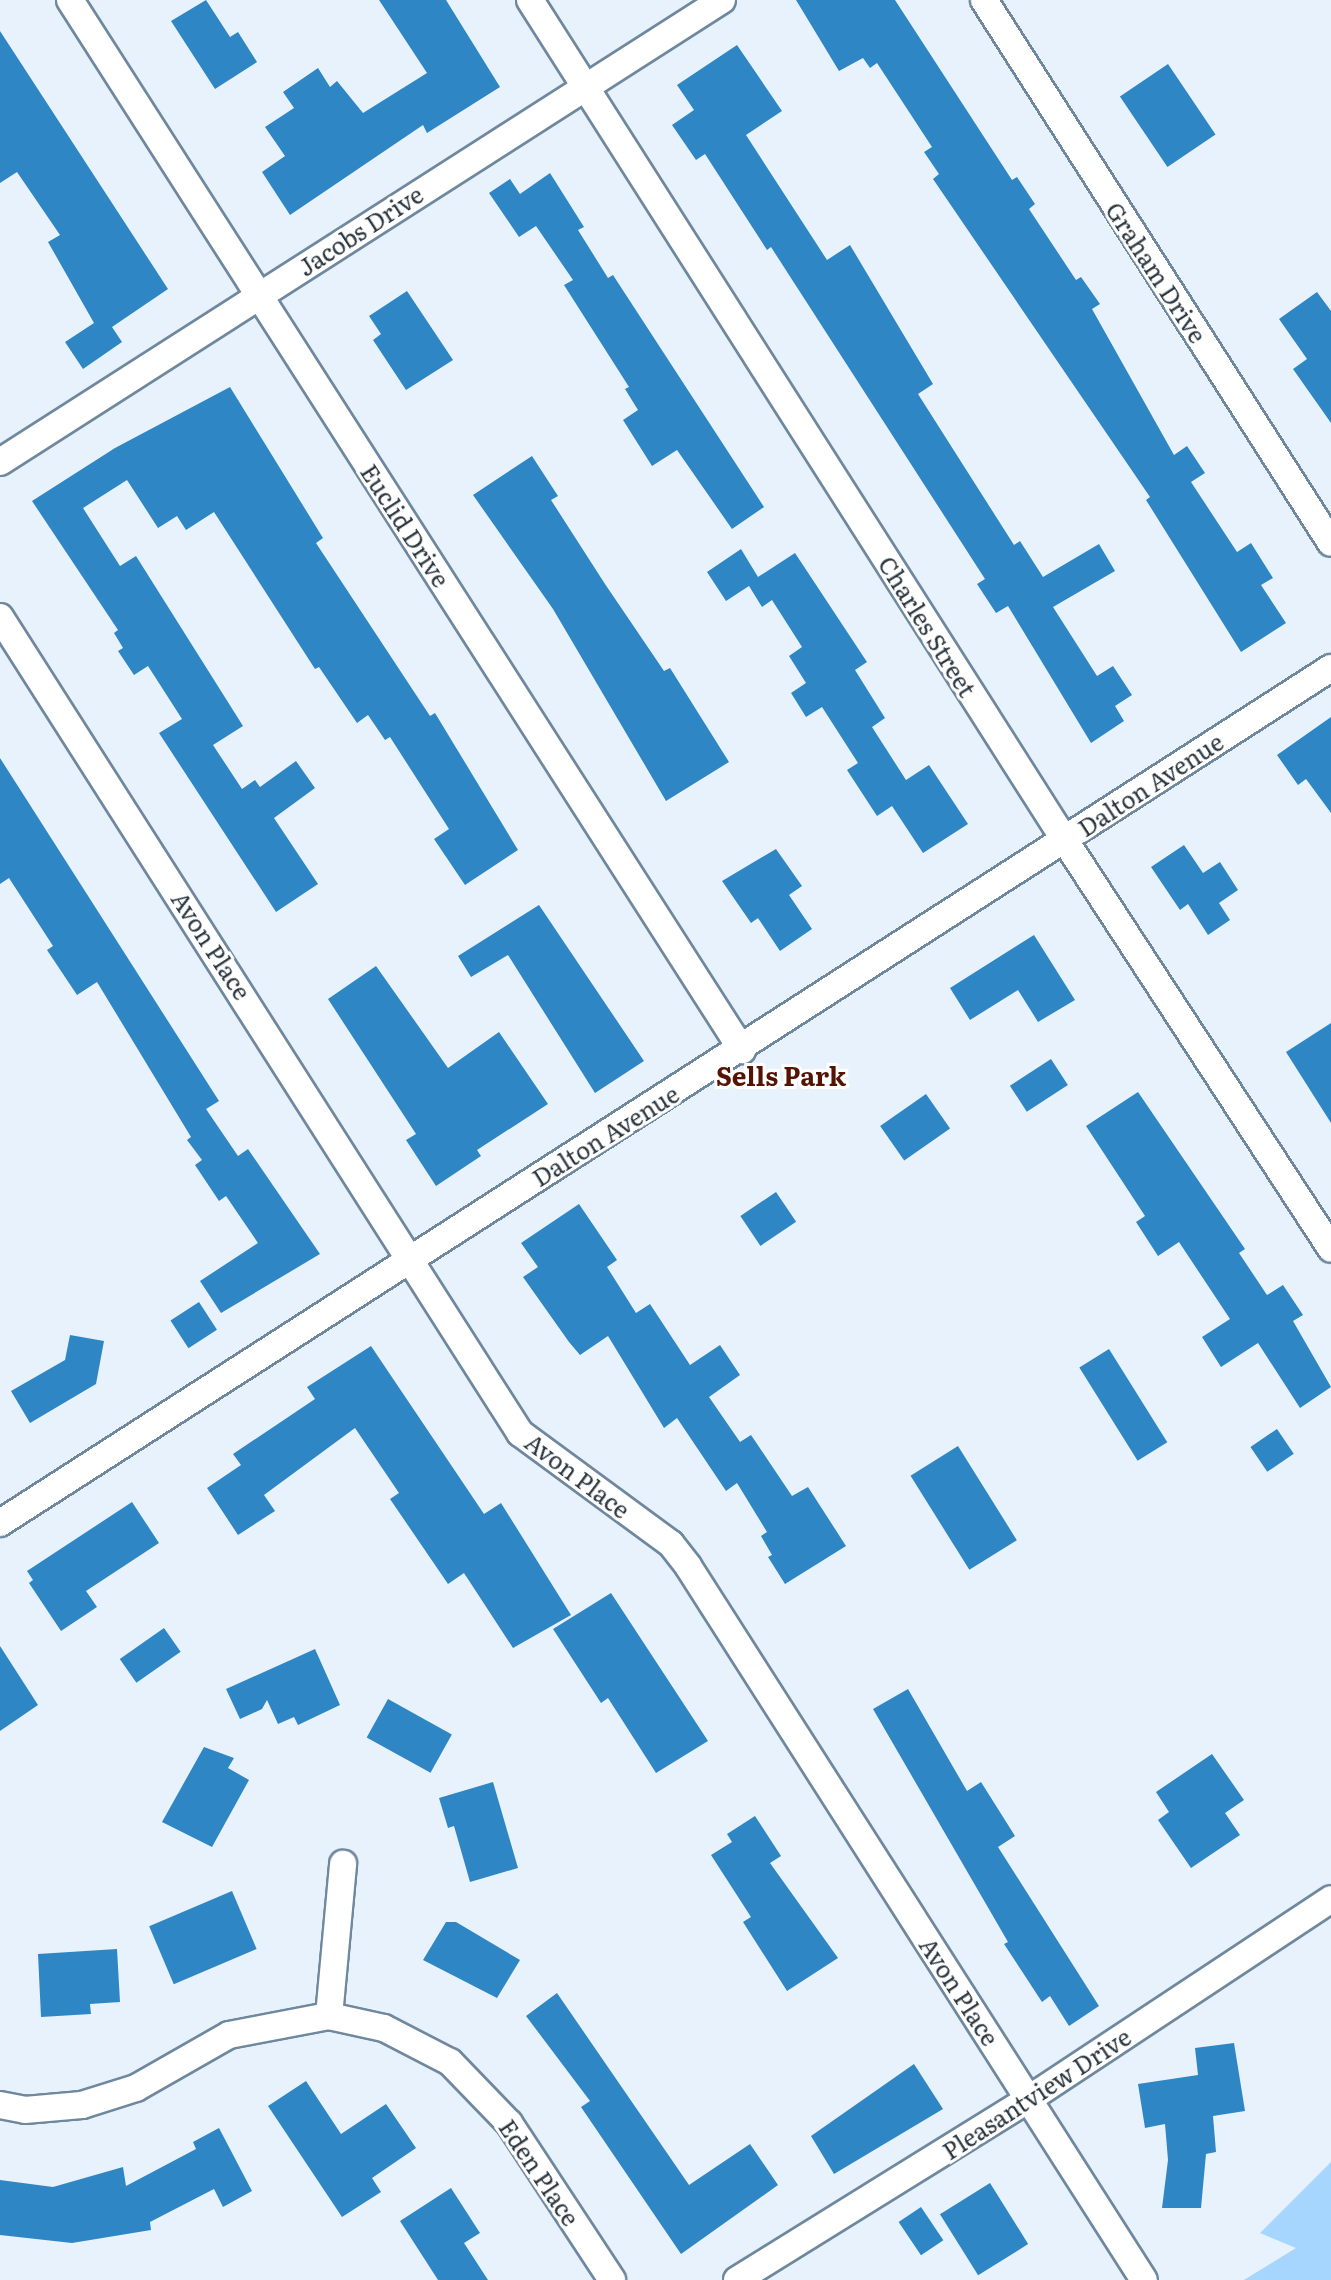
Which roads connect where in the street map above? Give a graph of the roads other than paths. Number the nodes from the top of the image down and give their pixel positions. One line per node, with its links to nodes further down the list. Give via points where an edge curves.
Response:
1 (70, 0): 6 (street, Euclid Drive)
2 (530, 0): 5 (street, Charles Street)
3 (722, 0): 5 (street, Jacobs Drive)
4 (984, 0): 8 (street, Graham Drive)
5 (585, 86): 6 (street, Jacobs Drive); 11 (street, Charles Street)
6 (260, 295): 7 (street, Jacobs Drive); 12 (street, Euclid Drive)
7 (0, 462)
8 (1331, 543)
9 (0, 617): 14 (street, Avon Place)
10 (1331, 668): 11 (street, Dalton Avenue)
11 (1064, 839): 12 (street, Dalton Avenue); 13 (street, Charles Street)
12 (742, 1050): 14 (street, Dalton Avenue)
13 (1329, 1240)
14 (409, 1256): 15 (street, Dalton Avenue); 19 (street, Avon Place, via 520,1433 671,1544 688,1566)
15 (0, 1523)
16 (343, 1864): 18 (street)
17 (1331, 1899): 19 (street, Pleasantview Drive)
18 (329, 2016): 20 (street, Eden Place, via 229,2035 136,2088 82,2105 25,2110); 21 (street, Eden Place, via 384,2028 450,2062 509,2123)
19 (1029, 2099): 22 (street, Pleasantview Drive); 23 (street, Avon Place)
20 (0, 2105)
21 (612, 2280)
22 (737, 2280)
23 (1144, 2280)

